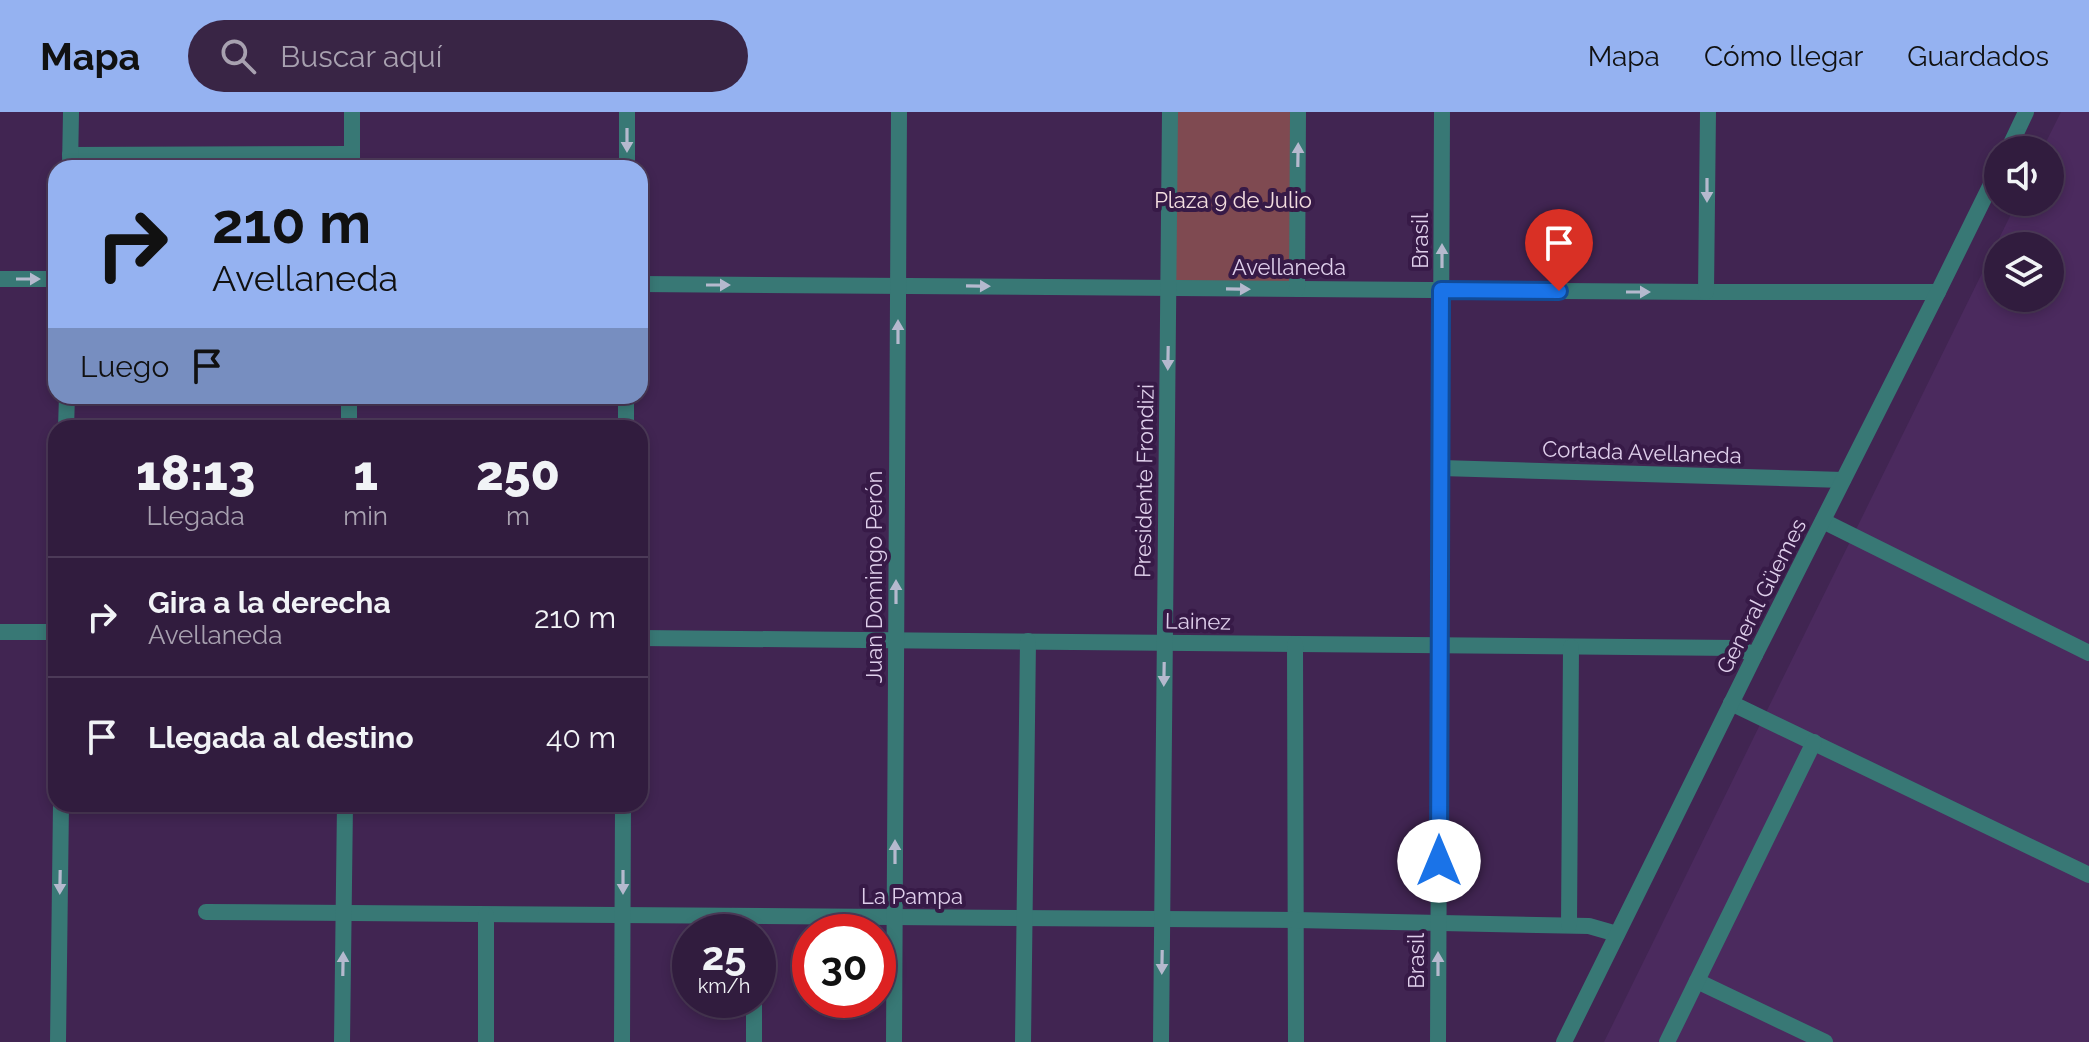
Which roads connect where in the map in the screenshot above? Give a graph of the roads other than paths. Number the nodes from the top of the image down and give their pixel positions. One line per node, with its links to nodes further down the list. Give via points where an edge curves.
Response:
1 (71, 112): 11 (street)
2 (352, 112): 12 (street)
3 (627, 112): 13 (street, one-way to 13)
4 (899, 112): 18 (street, Juan Domingo Perón)
5 (1170, 112): 19 (street, Presidente Frondizi)
6 (1298, 112): 20 (street, one-way to 6)
7 (1442, 112): 21 (street, Brasil, one-way to 7)
8 (1708, 112): 22 (street, one-way to 22)
9 (2026, 112): 10 (street)
10 (2015, 136)
11 (70, 160)
12 (352, 160)
13 (627, 160)
14 (1984, 198): 23 (street, General Güemes)
15 (0, 279): 16 (street, one-way to 16)
16 (48, 279)
17 (648, 284): 18 (street, Avellaneda, one-way to 18)
18 (898, 285): 19 (street, Avellaneda, one-way to 19); 30 (street, Juan Domingo Perón, one-way to 18)
19 (1168, 288): 20 (street, Avellaneda, one-way to 20); 32 (street, Presidente Frondizi, one-way to 32)
20 (1297, 289): 21 (street, Avellaneda)
21 (1441, 290): 22 (street, Avellaneda, one-way to 22); 24 (street, Brasil)
22 (1706, 292): 23 (street, Avellaneda)
23 (1938, 292): 25 (street, General Güemes)
24 (1441, 468): 25 (street, Cortada Avellaneda); 34 (street, Brasil)
25 (1843, 480): 26 (street, General Güemes)
26 (1823, 521): 36 (street); 37 (street, General Güemes)
27 (0, 632): 28 (street)
28 (48, 632)
29 (648, 638): 30 (street, Lainez)
30 (896, 640): 31 (street, Lainez); 45 (street, Juan Domingo Perón, one-way to 30)
31 (1028, 641): 32 (street, Lainez); 51 (street)
32 (1165, 643): 33 (street, Lainez); 52 (street, Presidente Frondizi, one-way to 52)
33 (1295, 644): 34 (street, Lainez); 53 (street)
34 (1440, 645): 35 (street, Lainez); 54 (street, Brasil)
35 (1571, 647): 37 (street, Lainez, via 1737,648); 55 (street)
36 (2089, 653)
37 (1755, 655): 38 (street, General Güemes)
38 (1731, 703): 39 (street); 56 (street, General Güemes)
39 (1814, 742): 43 (street); 57 (street)
40 (61, 812): 60 (street, one-way to 60)
41 (345, 812): 46 (street)
42 (623, 812): 48 (street, one-way to 48)
43 (2089, 875)
44 (206, 912): 46 (street, La Pampa)
45 (894, 914)
46 (344, 915): 47 (street, La Pampa); 61 (street, one-way to 46)
47 (486, 915): 48 (street, La Pampa); 62 (street)
48 (623, 915): 50 (street, La Pampa); 63 (street)
49 (896, 918): 51 (street, La Pampa)
50 (672, 919)
51 (1024, 919): 52 (street, La Pampa); 66 (street)
52 (1162, 920): 53 (street, La Pampa); 67 (street, Presidente Frondizi, one-way to 67)
53 (1296, 920): 54 (street, La Pampa); 68 (street)
54 (1438, 923): 55 (street, La Pampa); 69 (street, Brasil, one-way to 54)
55 (1569, 925): 56 (street, La Pampa)
56 (1617, 934): 70 (street, General Güemes)
57 (1697, 981): 71 (street); 72 (street)
58 (754, 1018): 64 (street)
59 (894, 1018): 65 (street, Juan Domingo Perón)
60 (58, 1042)
61 (342, 1042)
62 (486, 1042)
63 (622, 1042)
64 (754, 1042)
65 (894, 1042)
66 (1023, 1042)
67 (1161, 1042)
68 (1296, 1042)
69 (1438, 1042)
70 (1564, 1042)
71 (1667, 1042)
72 (1825, 1042)

